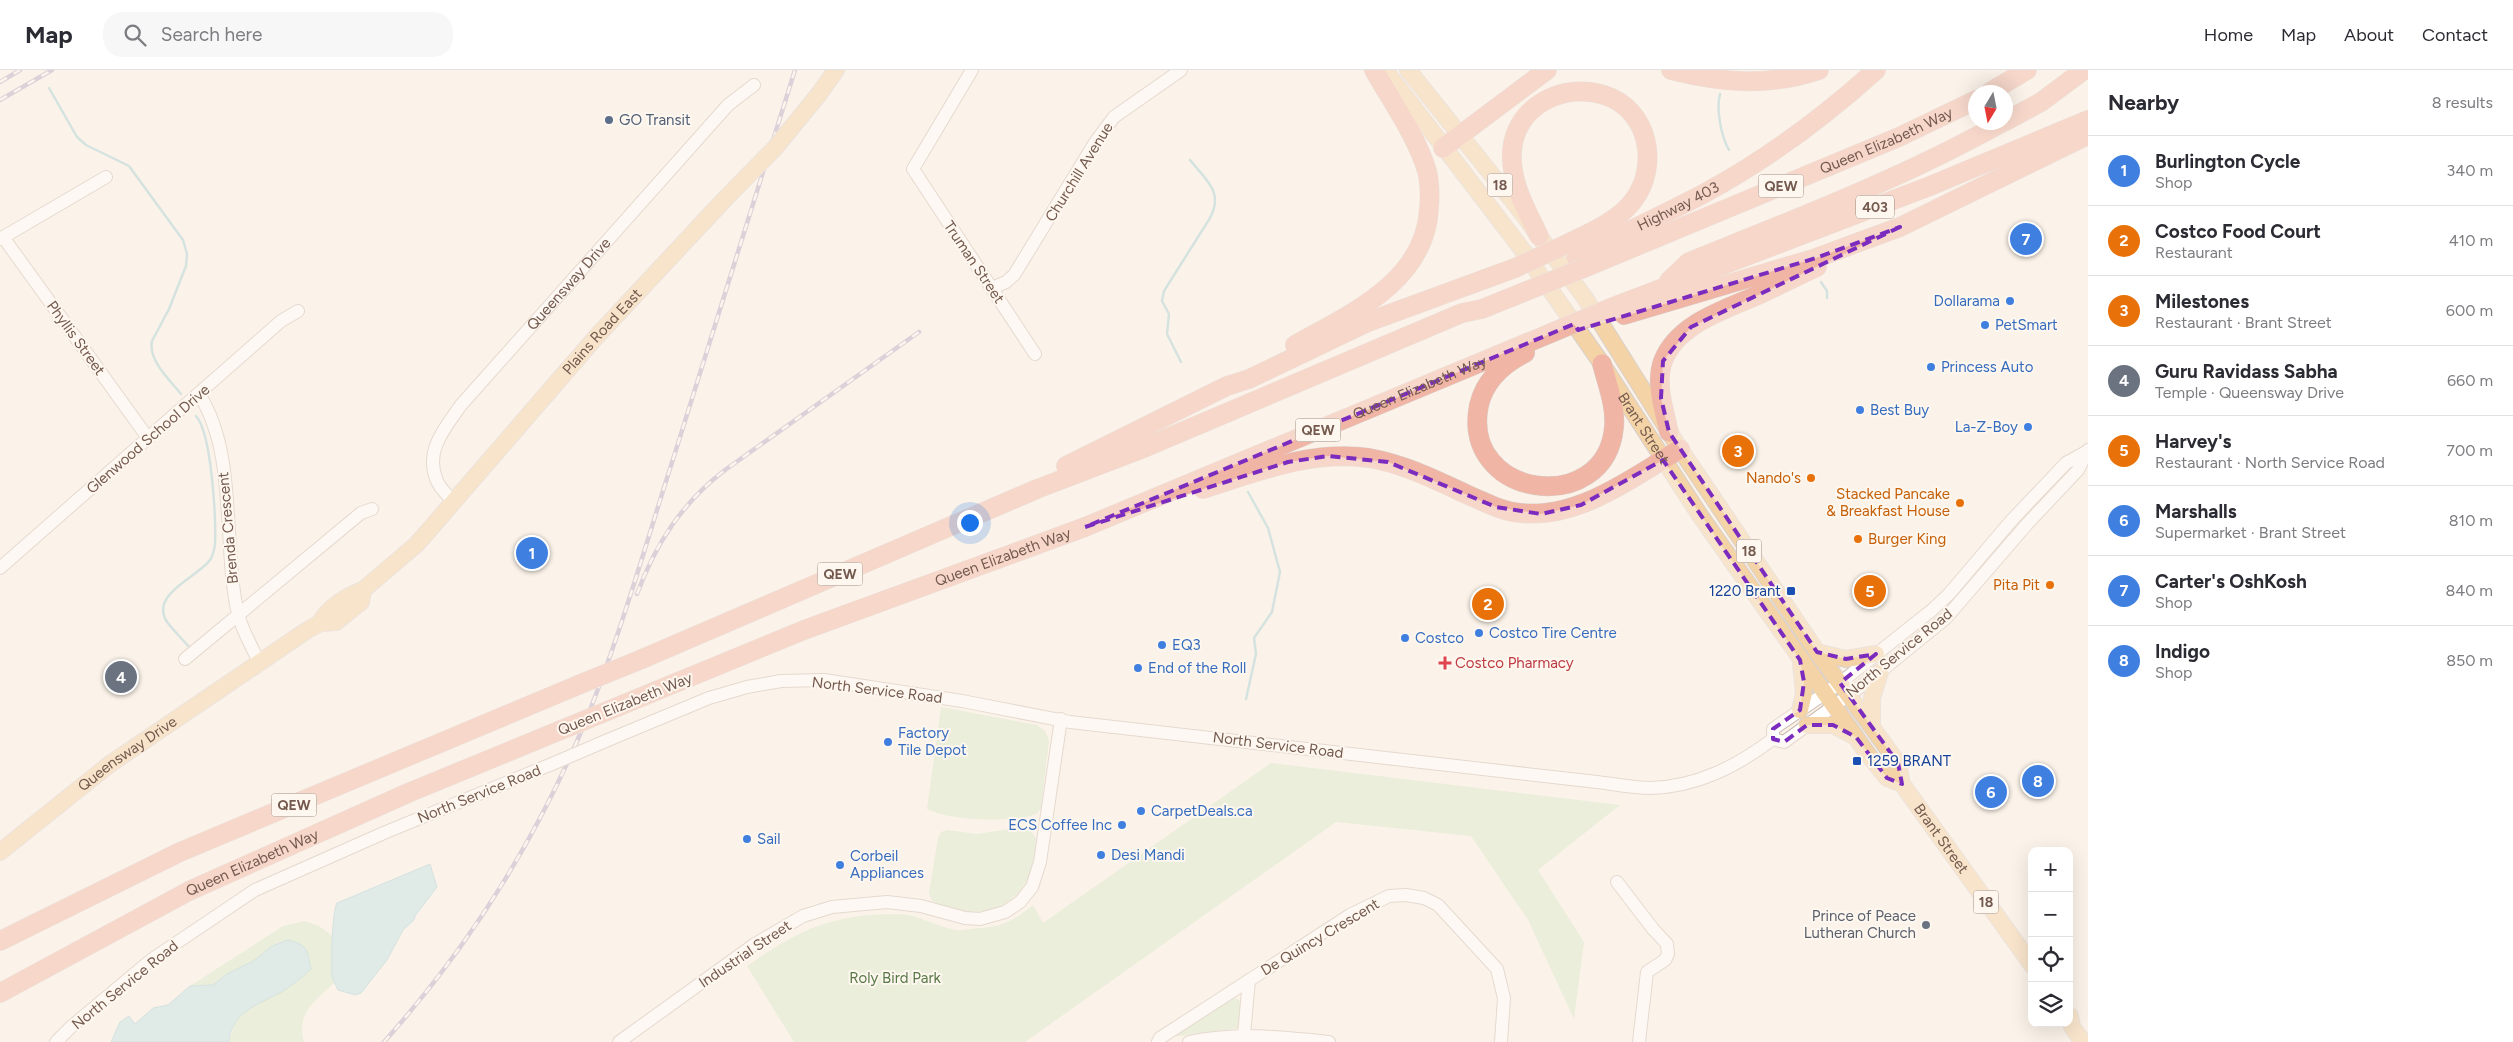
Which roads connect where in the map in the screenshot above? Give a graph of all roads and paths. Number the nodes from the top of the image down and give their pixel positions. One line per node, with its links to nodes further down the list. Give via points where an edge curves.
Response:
1 (836, 70): 43 (main road, Plains Road East, bridge, via 775,148 596,337)
2 (972, 70): 28 (street, Truman Street, via 913,169)
3 (1181, 70): 28 (street, Churchill Avenue, via 1114,117 1014,275)
4 (1374, 70): 35 (highway, via 1417,146 1427,173 1429,216 1420,247 1404,271 1383,292)
5 (1385, 70): 21 (main road, Brant Street / 18)
6 (1408, 70): 20 (main road, Brant Street / 18)
7 (1547, 70): 20 (highway)
8 (1671, 70): 9 (highway, via 1744,82 1790,78)
9 (1819, 70)
10 (1876, 70): 26 (highway, Highway 403, via 1836,106 1751,166 1703,194)
11 (2027, 70): 13 (highway)
12 (2084, 70): 16 (highway, Queen Elizabeth Way / QEW, via 2041,102)
13 (2002, 85)
14 (754, 86): 43 (street, Queensway Drive, via 728,104 462,405 439,437 433,463 437,482)
15 (1968, 104): 26 (highway, Queen Elizabeth Way / QEW, via 1899,137)
16 (2013, 117)
17 (2088, 120): 29 (highway, 403, via 1930,186)
18 (1989, 130): 29 (highway, Queen Elizabeth Way / QEW, via 1888,181 1689,262)
19 (2088, 134): 23 (highway)
20 (1459, 135): 21 (highway); 24 (main road, Brant Street / 18)
21 (1443, 148): 34 (main road, Brant Street / 18, via 1524,252)
22 (106, 177): 25 (street)
23 (1900, 227): 31 (highway, via 1816,258); 37 (highway, via 1704,319 1679,338 1663,361 1661,376 1661,398)
24 (1539, 236): 26 (highway, via 1519,196 1513,171 1512,151 1519,128 1539,103 1558,93 1581,90 1604,95 1626,108 1642,128 1648,161 1645,178 1633,202 1604,225); 37 (main road, Brant Street / 18, via 1596,314)
25 (2, 238): 38 (street, Phyllis Street)
26 (1576, 256): 27 (highway, bridge); 27 (highway, Queen Elizabeth Way / QEW, bridge)
27 (1521, 280): 35 (highway, via 1368,322 1249,379); 42 (highway, Queen Elizabeth Way / QEW, via 1482,310 1462,313 1139,450)
28 (992, 288): 33 (street, Truman Street)
29 (1660, 288): 31 (highway, Queen Elizabeth Way / QEW)
30 (298, 311): 36 (street, Glenwood School Drive, via 281,321)
31 (1616, 312): 32 (highway, Queen Elizabeth Way / QEW, bridge)
32 (1557, 334): 34 (highway, via 1512,359 1494,374 1485,387 1478,411 1480,439 1489,457 1507,475 1535,487 1553,487 1579,480 1600,461 1610,444 1614,427 1614,412); 45 (highway, Queen Elizabeth Way / QEW)
33 (1035, 354)
34 (1602, 364): 41 (main road, Brant Street / 18)
35 (1227, 386): 42 (highway, via 1061,469)
36 (199, 394): 38 (street, Glenwood School Drive); 47 (street, Brenda Crescent, via 209,409 223,470)
37 (1669, 432): 39 (main road, Brant Street / 18)
38 (148, 438): 46 (street, Glenwood School Drive)
39 (1680, 449): 41 (highway); 48 (main road, Brant Street / 18)
40 (2087, 451): 49 (street, North Service Road, via 2066,463 1949,594); 53 (street, North Service Road, via 2078,470 1954,610)
41 (1663, 460): 45 (highway, via 1581,505 1541,514 1520,514 1388,462 1328,456 1288,462); 51 (main road, Brant Street / 18)
42 (1037, 489): 63 (highway, Queen Elizabeth Way / QEW, bridge, via 180,852)
43 (454, 503): 52 (main road, Plains Road East, via 416,544 364,590 354,593 324,615 320,623)
44 (372, 509): 47 (street, via 361,514)
45 (1085, 527): 66 (highway, Queen Elizabeth Way / QEW, bridge, via 804,630 390,801 188,891)
46 (0, 568)
47 (238, 616): 50 (street); 52 (street, Brenda Crescent)
48 (1817, 652): 49 (main road, via 1846,659); 54 (main road, Brant Street / 18)
49 (1876, 654): 54 (street, North Service Road)
50 (185, 659)
51 (1800, 660): 55 (main road, Brant Street / 18); 57 (main road)
52 (260, 662): 61 (main road, Queensway Drive, via 110,764)
53 (1880, 672): 54 (street, North Service Road); 58 (main road, via 1872,698)
54 (1845, 689): 55 (street, North Service Road); 58 (main road, Brant Street / 18)
55 (1829, 699): 57 (street, North Service Road); 59 (main road, Brant Street / 18)
56 (1061, 718): 57 (street, North Service Road, via 1070,722 1648,788 1674,786 1726,769 1773,739 1773,730); 71 (street, North Service Road, bridge, via 824,680 781,681 709,698 255,890 151,960); 72 (street, Industrial Street, via 1037,876 1020,902 1005,912 980,919 888,902 832,907 803,916 755,944)
57 (1804, 718): 59 (main road)
58 (1872, 726): 60 (main road, Brant Street / 18, via 1898,763)
59 (1856, 737): 60 (main road, Brant Street / 18, via 1887,778)
60 (1902, 784): 64 (main road, Brant Street / 18)
61 (0, 852)
62 (1617, 882): 77 (street, via 1667,944 1665,960 1647,972)
63 (0, 941)
64 (2028, 959)
65 (1249, 980): 70 (street, De Quincy Crescent); 73 (street, De Quincy Crescent); 76 (street, De Quincy Crescent, via 1381,900 1406,895 1424,898 1438,905 1497,968 1504,998)
66 (0, 994)
67 (2073, 1018): 69 (main road)
68 (2072, 1027): 78 (main road)
69 (2088, 1033)
70 (1244, 1035): 74 (street); 75 (street)
71 (56, 1042)
72 (619, 1042)
73 (1158, 1042)
74 (1189, 1042)
75 (1329, 1042)
76 (1501, 1042)
77 (1639, 1042)
78 (2083, 1042)

